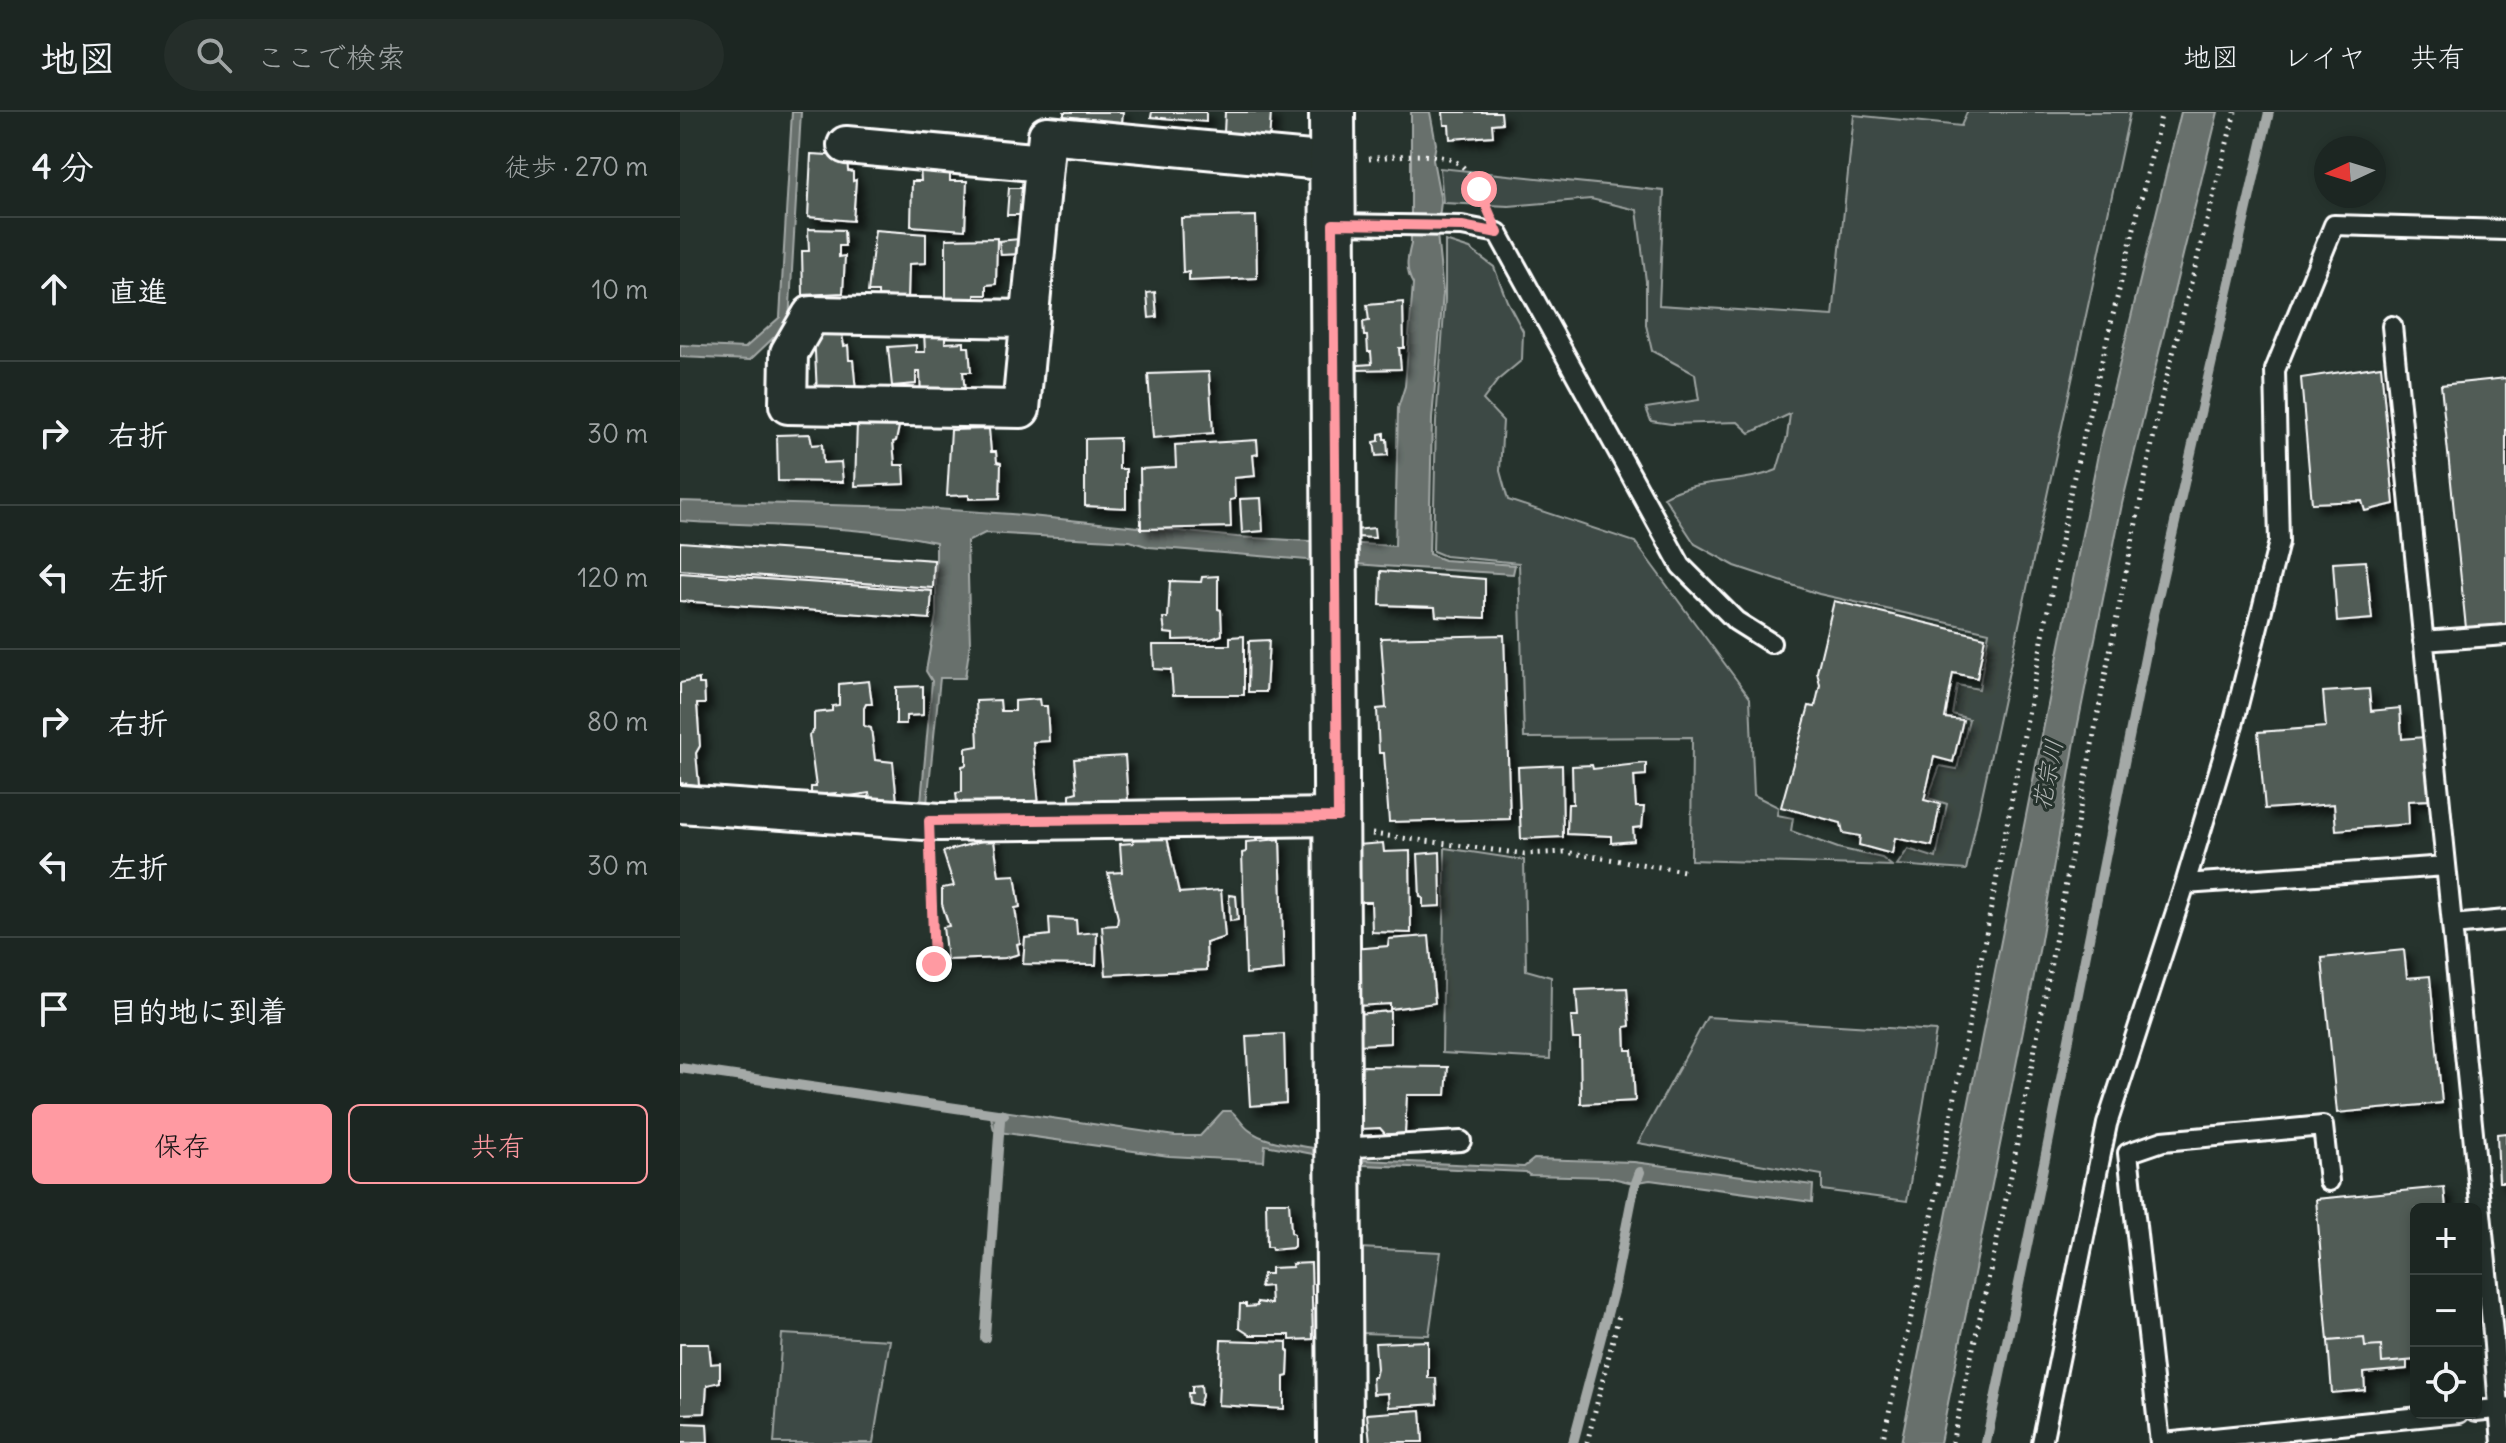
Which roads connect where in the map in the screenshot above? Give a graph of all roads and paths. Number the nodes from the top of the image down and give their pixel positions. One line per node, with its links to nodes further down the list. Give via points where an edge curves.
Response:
1 (1332, 112): 6 (street)
2 (2162, 112): 36 (path, via 2071,489 1922,1269)
3 (2235, 112): 37 (path, via 2161,400 2010,1181)
4 (846, 145): 7 (street)
5 (1395, 156): 10 (path, via 1436,156 1461,165 1479,189)
6 (1332, 162): 7 (street, via 1047,135); 8 (street)
7 (1044, 163): 11 (street)
8 (1333, 224): 10 (lane, via 1462,226); 18 (street)
9 (2506, 230): 21 (lane, via 2334,225 2275,370 2279,542 2234,721)
10 (1498, 233): 15 (lane, via 1681,566 1736,621)
11 (1030, 319): 11 (street, via 1021,409 788,405 789,353 811,315)
12 (2392, 326): 14 (lane)
13 (2506, 635): 14 (lane)
14 (2423, 641): 19 (lane)
15 (1771, 643)
16 (680, 804): 17 (street)
17 (929, 821): 18 (street); 24 (path)
18 (1338, 823): 20 (path, via 1524,854 1565,852); 26 (street)
19 (2446, 866): 21 (lane); 23 (lane)
20 (1684, 871)
21 (2185, 884): 38 (lane, via 2107,1124)
22 (2506, 920): 23 (lane)
23 (2452, 925): 29 (lane)
24 (934, 964)
25 (1461, 1141): 26 (lane)
26 (1339, 1148): 34 (street)
27 (2329, 1181): 39 (lane, via 2323,1126 2163,1141 2128,1153)
28 (1619, 1315): 35 (path)
29 (2500, 1333): 30 (lane)
30 (2503, 1408): 31 (lane); 41 (lane)
31 (2482, 1410)
32 (2410, 1418): 33 (lane)
33 (2354, 1424): 39 (lane); 40 (lane)
34 (1340, 1443)
35 (1587, 1443)
36 (1882, 1443)
37 (1952, 1443)
38 (2042, 1443)
39 (2162, 1443)
40 (2356, 1443)
41 (2502, 1443)

